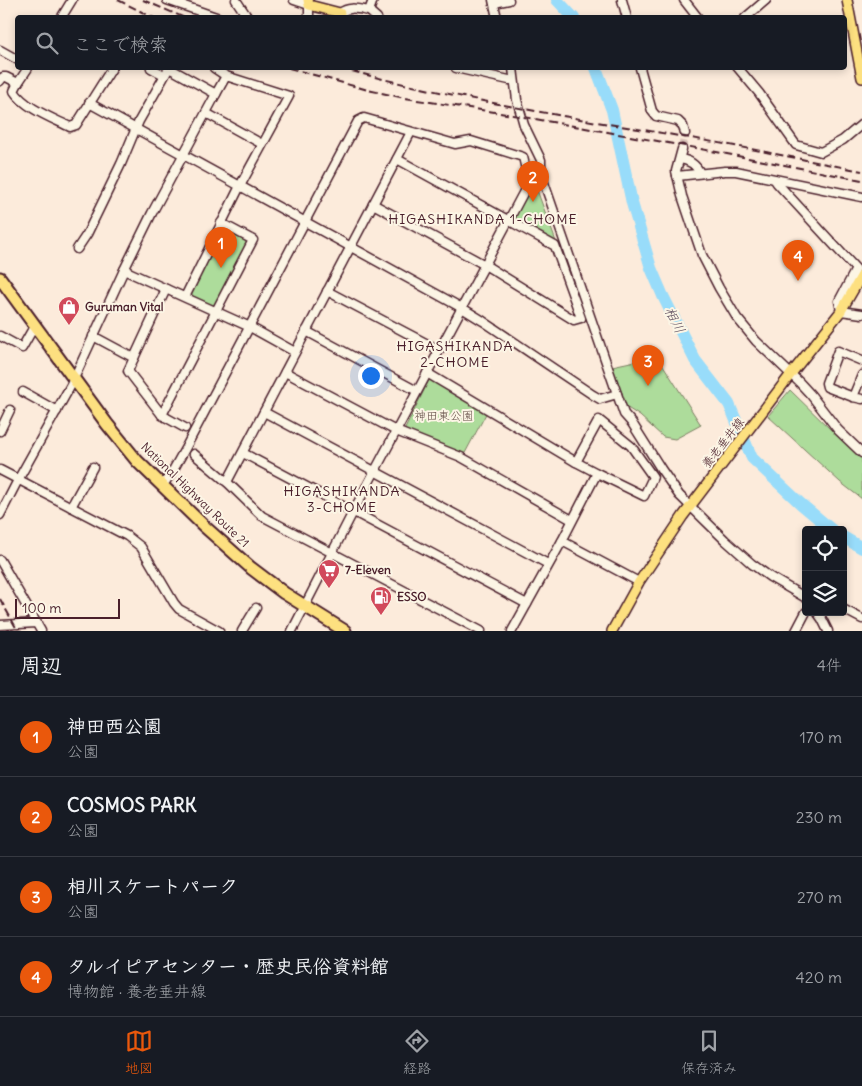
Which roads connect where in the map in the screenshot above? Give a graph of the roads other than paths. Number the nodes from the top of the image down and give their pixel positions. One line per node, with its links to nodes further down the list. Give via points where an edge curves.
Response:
1 (72, 0): 16 (street)
2 (167, 0): 17 (street)
3 (236, 0): 18 (street)
4 (294, 0): 13 (street)
5 (373, 0): 15 (street)
6 (506, 0): 12 (street)
7 (622, 0): 22 (street)
8 (684, 0): 23 (street)
9 (751, 0): 14 (street)
10 (766, 0): 14 (street)
11 (847, 0): 39 (main road)
12 (494, 2): 21 (street)
13 (309, 3): 19 (main road)
14 (757, 7): 24 (street)
15 (369, 12): 19 (street, via 351,8); 20 (street)
16 (65, 15)
17 (210, 15)
18 (246, 15)
19 (340, 15)
20 (373, 15)
21 (496, 15)
22 (626, 15)
23 (696, 15)
24 (748, 15)
25 (0, 50): 26 (street)
26 (15, 58)
27 (27, 70): 42 (street)
28 (111, 70): 44 (street)
29 (155, 70): 37 (street)
30 (168, 70): 37 (street)
31 (173, 70): 43 (street)
32 (217, 70): 38 (street)
33 (465, 70): 40 (street)
34 (513, 70): 40 (street)
35 (641, 70): 49 (street, via 652,112 678,121)
36 (740, 70): 46 (street, via 796,145 821,152)
37 (164, 75): 47 (street)
38 (226, 76): 43 (street); 50 (street, via 289,96)
39 (862, 78)
40 (514, 80): 93 (street, via 524,125 541,160 541,174)
41 (0, 81): 42 (street, via 6,77)
42 (18, 83): 44 (street, via 14,91 26,104 70,127 76,124)
43 (216, 94): 45 (street)
44 (90, 103): 47 (street)
45 (206, 113): 50 (street); 52 (street)
46 (862, 124)
47 (136, 129): 52 (street); 65 (street)
48 (411, 132): 53 (street); 61 (street, via 455,144 471,141 522,157 530,182); 62 (street, via 364,118 358,121)
49 (685, 132)
50 (262, 144): 58 (street)
51 (682, 148): 54 (street)
52 (183, 155): 58 (street); 67 (street)
53 (397, 159): 60 (street); 61 (street)
54 (680, 159): 55 (street, via 687,159); 56 (street)
55 (700, 173): 56 (street); 57 (street, via 736,171)
56 (677, 176): 88 (street, via 702,255 719,288 756,341)
57 (775, 180): 59 (street); 75 (street, via 856,269 839,301)
58 (240, 186): 62 (street); 63 (street)
59 (862, 197)
60 (373, 204): 64 (street); 66 (street)
61 (509, 220): 66 (street); 66 (street, via 556,246 581,318 574,320)
62 (306, 222): 64 (street); 77 (street)
63 (221, 223): 72 (street); 74 (street, via 253,240)
64 (350, 247): 71 (street); 73 (street)
65 (77, 250)
66 (485, 265): 73 (street)
67 (124, 270): 70 (street); 81 (street)
68 (862, 275): 75 (main road, 養老垂井線)
69 (0, 278): 78 (highway, National Highway Route 21)
70 (166, 288): 72 (street); 84 (street)
71 (328, 291): 79 (street); 82 (street)
72 (185, 297): 74 (street)
73 (462, 308): 82 (street); 93 (street, via 593,395 600,398)
74 (217, 311): 77 (street); 99 (street)
75 (841, 311): 76 (street); 88 (main road, 養老垂井線)
76 (862, 314)
77 (250, 327): 83 (street); 113 (street)
78 (37, 328): 80 (street, via 22,348); 90 (highway, National Highway Route 21)
79 (306, 331): 83 (street); 91 (street)
80 (0, 336)
81 (93, 336): 84 (street); 90 (street)
82 (439, 350): 87 (street)
83 (295, 352): 86 (street)
84 (134, 358): 99 (street, via 128,371)
85 (862, 361): 94 (street, via 838,351 826,383 827,387)
86 (285, 372): 98 (street); 102 (street)
87 (427, 373): 91 (street); 106 (street)
88 (791, 374): 104 (street); 114 (main road, 養老垂井線)
89 (862, 375): 94 (street)
90 (74, 379): 97 (street); 113 (highway, National Highway Route 21, via 137,461)
91 (417, 391): 102 (street)
92 (23, 392): 97 (street)
93 (618, 394): 114 (street, via 624,414 679,495)
94 (852, 397): 95 (street)
95 (862, 398)
96 (10, 410): 101 (street)
97 (57, 411): 111 (street)
98 (264, 412): 103 (street); 109 (street)
99 (162, 415): 100 (street)
100 (185, 428)
101 (0, 430)
102 (396, 431): 109 (street); 118 (street, via 461,457)
103 (243, 453): 112 (street); 116 (street)
104 (862, 453)
105 (194, 454): 112 (street)
106 (576, 462): 110 (street); 110 (street, via 599,420 631,446 653,477 644,496)
107 (93, 467): 115 (street)
108 (0, 470): 111 (street)
109 (374, 472): 116 (street); 122 (street)
110 (597, 473): 118 (street)
111 (18, 480): 115 (street); 117 (street)
112 (227, 482): 120 (street, via 262,516)
113 (162, 486): 126 (highway, National Highway Route 21, via 251,568)
114 (690, 505): 123 (main road, 養老垂井線); 124 (street, via 752,564)
115 (71, 507): 135 (street, via 127,536 141,548 179,609)
116 (353, 512): 120 (street); 125 (street)
117 (0, 515)
118 (572, 520): 119 (street)
119 (562, 541): 122 (street); 123 (street)
120 (331, 553): 126 (street); 139 (street)
121 (0, 560): 132 (street)
122 (548, 564): 125 (street)
123 (639, 582): 141 (main road, 養老垂井線)
124 (802, 596)
125 (527, 604): 140 (street)
126 (304, 606): 137 (street); 138 (highway, National Highway Route 21)
127 (256, 608): 136 (street)
128 (847, 611): 131 (street)
129 (804, 616): 142 (street)
130 (820, 616): 143 (street)
131 (862, 619)
132 (37, 623): 133 (street); 134 (street)
133 (0, 626)
134 (41, 631)
135 (220, 631)
136 (242, 631)
137 (292, 631)
138 (345, 631)
139 (481, 631)
140 (512, 631)
141 (612, 631)
142 (796, 631)
143 (828, 631)

